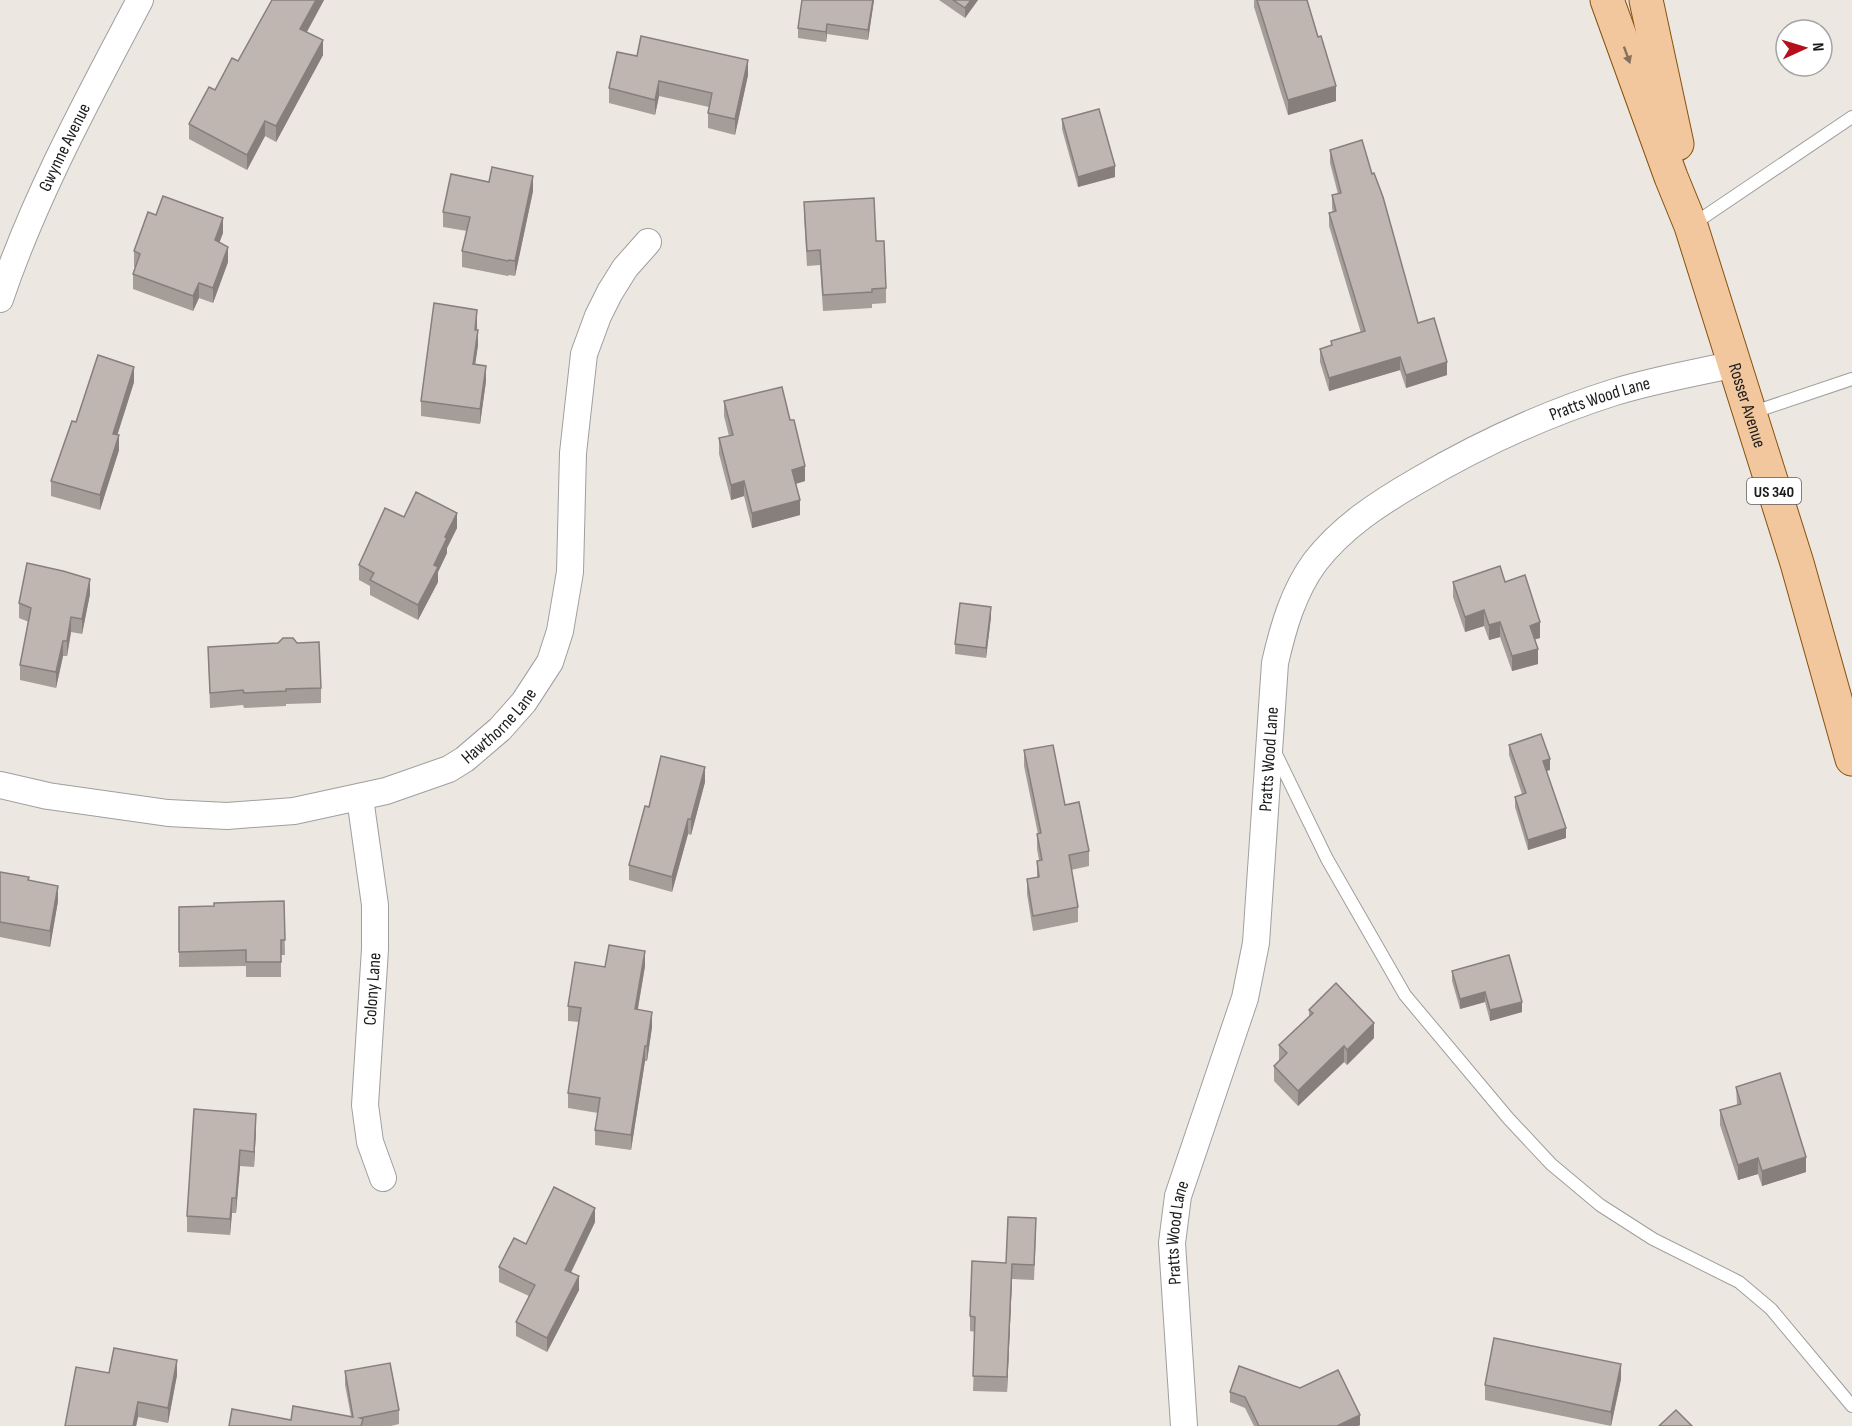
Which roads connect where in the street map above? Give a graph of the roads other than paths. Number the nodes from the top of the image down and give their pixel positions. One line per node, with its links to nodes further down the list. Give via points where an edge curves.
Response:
1 (140, 0): 6 (street, Gwynne Avenue, via 41,195)
2 (1606, 0): 5 (main road, Rosser Avenue / US 340, one-way to 5)
3 (1646, 0): 5 (main road, Rosser Avenue / US 340, via 1684,173)
4 (1852, 117): 5 (lane)
5 (1691, 226): 9 (main road, Rosser Avenue / US 340)
6 (12, 234): 8 (street, Gwynne Avenue)
7 (648, 242): 15 (street, Hawthorne Lane, via 610,292 584,354 573,453 570,572 560,631 550,662 525,702 465,759 449,769)
8 (0, 299)
9 (1735, 364): 11 (main road, Rosser Avenue / US 340); 12 (street, Pratts Wood Lane, via 1616,392 1539,419 1465,453 1394,494 1341,532 1297,592 1282,630 1275,663)
10 (1852, 379): 11 (lane)
11 (1750, 413): 13 (main road, Rosser Avenue / US 340)
12 (1270, 741): 17 (lane, via 1327,859 1405,995 1508,1118 1551,1164 1600,1204 1653,1239 1739,1282 1771,1309); 18 (street, Pratts Wood Lane, via 1256,943 1247,987 1178,1196 1172,1243)
13 (1852, 759)
14 (0, 785): 15 (street, Hawthorne Lane, via 168,813 228,816 294,811)
15 (360, 798): 16 (street, Colony Lane, via 375,905 365,1105 370,1142)
16 (383, 1178)
17 (1852, 1407)
18 (1184, 1426)

